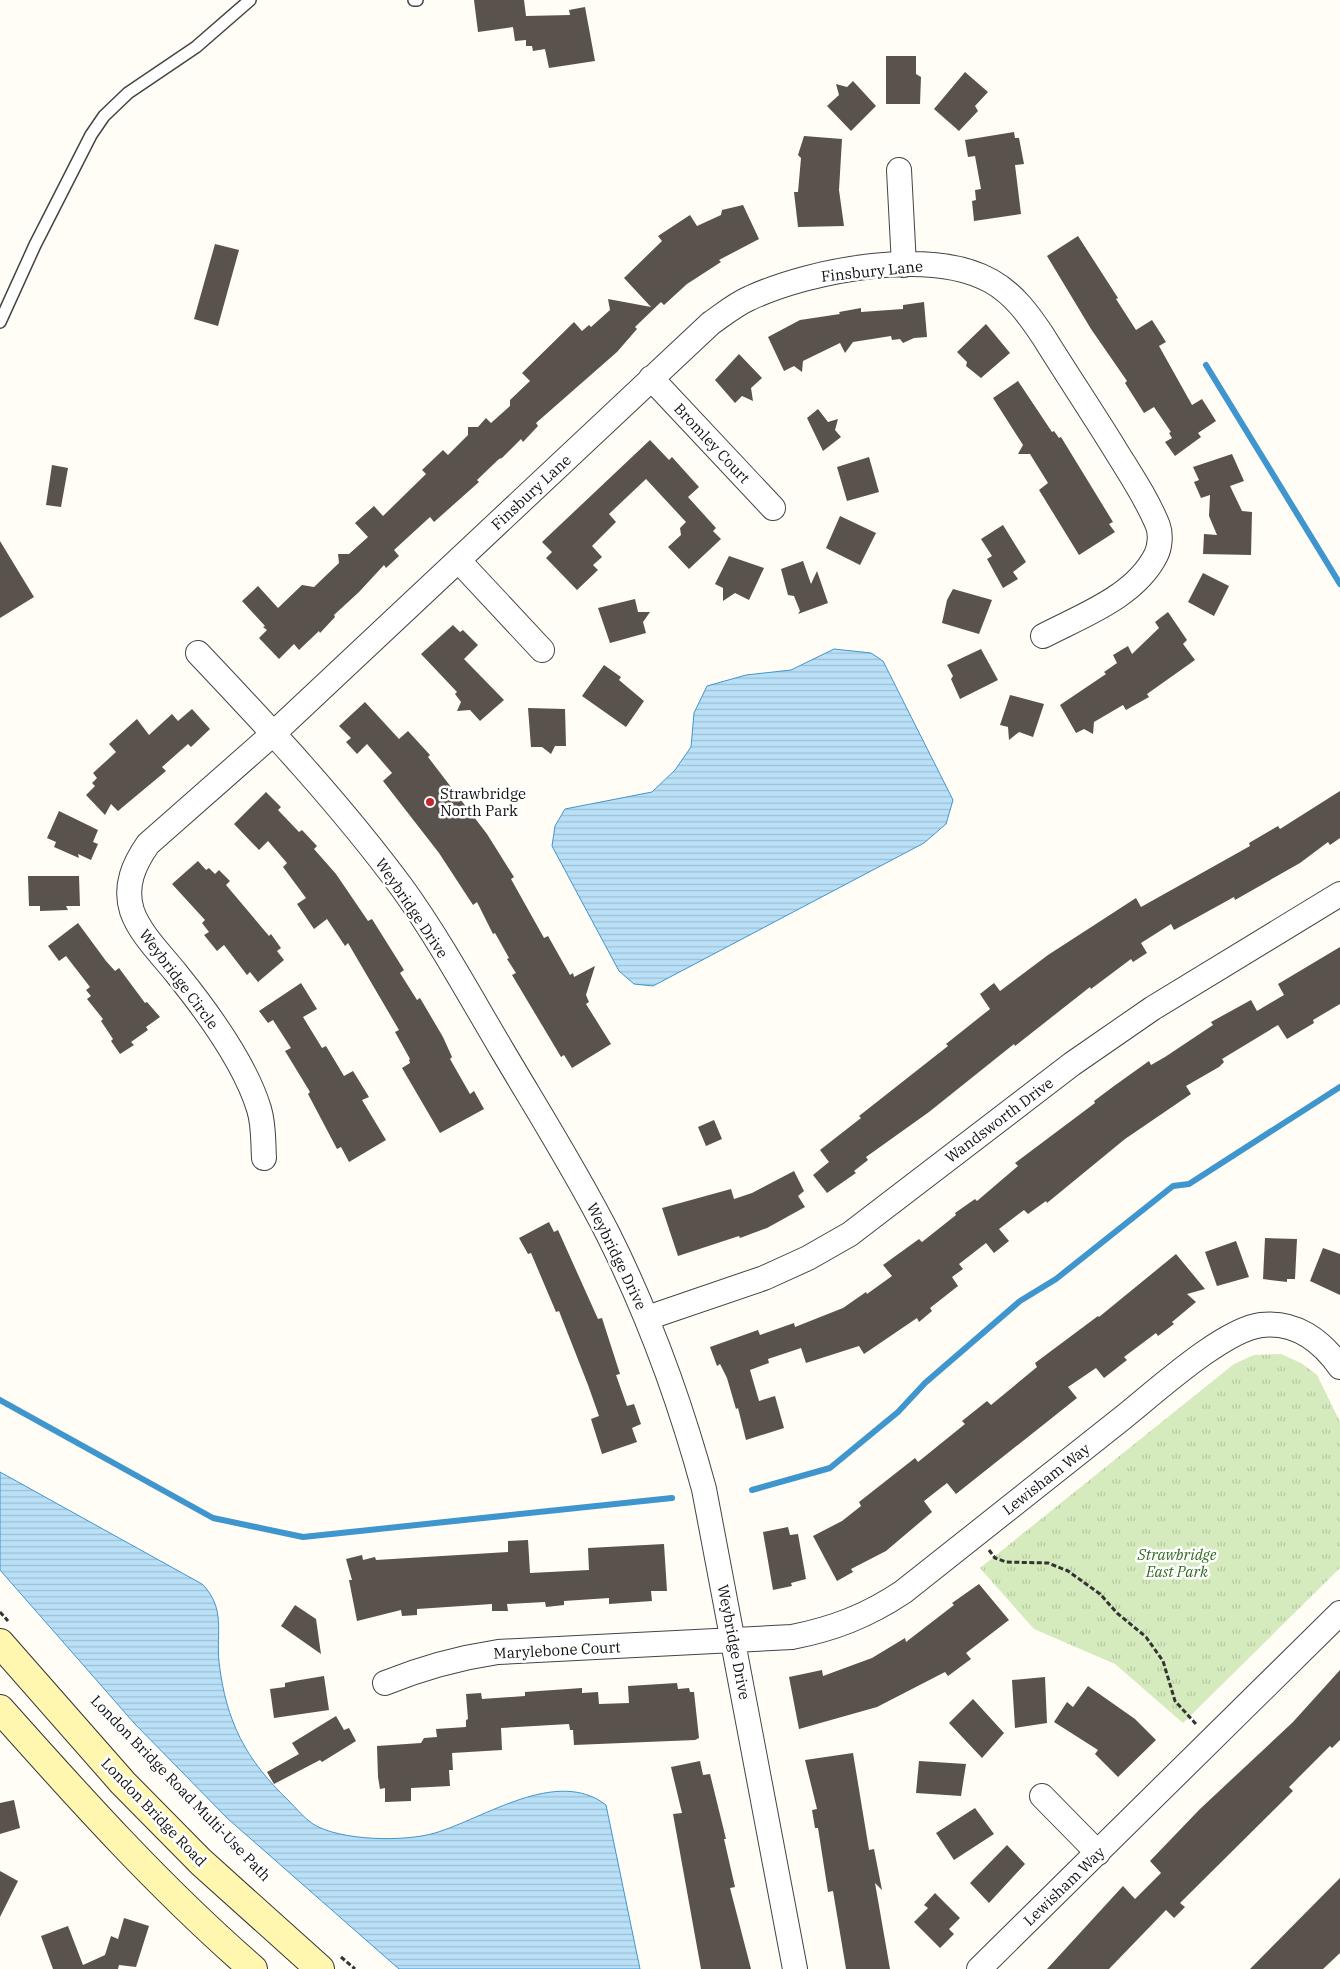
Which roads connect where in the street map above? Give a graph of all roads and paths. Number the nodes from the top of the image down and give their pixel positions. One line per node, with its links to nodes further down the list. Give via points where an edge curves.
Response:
1 (250, 0): 4 (lane, via 196,47 128,93 104,116 35,245)
2 (899, 170): 3 (street)
3 (904, 265): 5 (street, Finsbury Lane, via 835,271 786,284 748,299 711,323); 8 (street, Finsbury Lane, via 946,266 972,273 991,281 1028,314 1133,478 1158,526 1157,554 1148,568 1104,604)
4 (0, 322)
5 (652, 378): 6 (street, Bromley Court); 7 (street, Finsbury Lane)
6 (773, 508)
7 (459, 561): 9 (street); 11 (street, Finsbury Lane)
8 (1043, 636)
9 (542, 650)
10 (198, 653): 11 (street, Weybridge Drive)
11 (274, 733): 13 (street, Weybridge Circle, via 148,844 136,860 129,891 139,927 203,1006 250,1086 259,1110); 14 (street, Weybridge Drive, via 404,890 571,1166 608,1234)
12 (1340, 894): 14 (street, Wandsworth Drive, via 1237,955 1072,1064 850,1234 764,1278)
13 (264, 1158)
14 (647, 1318): 19 (street, Weybridge Drive, via 686,1422 704,1489)
15 (1340, 1366): 19 (street, Lewisham Way, via 1316,1339 1295,1329 1280,1325 1243,1329 1226,1338 880,1607 825,1630 792,1637)
16 (987, 1548): 23 (path, via 996,1558 1006,1562 1048,1563 1068,1571 1100,1594 1116,1613 1146,1637 1163,1661 1175,1701)
17 (0, 1612): 20 (path)
18 (1340, 1613): 25 (street, Lewisham Way)
19 (734, 1641): 21 (street, Marylebone Court, via 498,1652 421,1668); 29 (street, Weybridge Drive)
20 (4, 1642): 26 (main road, London Bridge Road, via 130,1790 201,1862)
21 (384, 1684)
22 (0, 1710): 27 (main road, via 95,1816 172,1894)
23 (1196, 1724)
24 (1042, 1796): 25 (street)
25 (1098, 1853): 30 (street, Lewisham Way)
26 (327, 1960): 28 (path)
27 (254, 1969)
28 (355, 1969)
29 (794, 1969)
30 (979, 1969)

